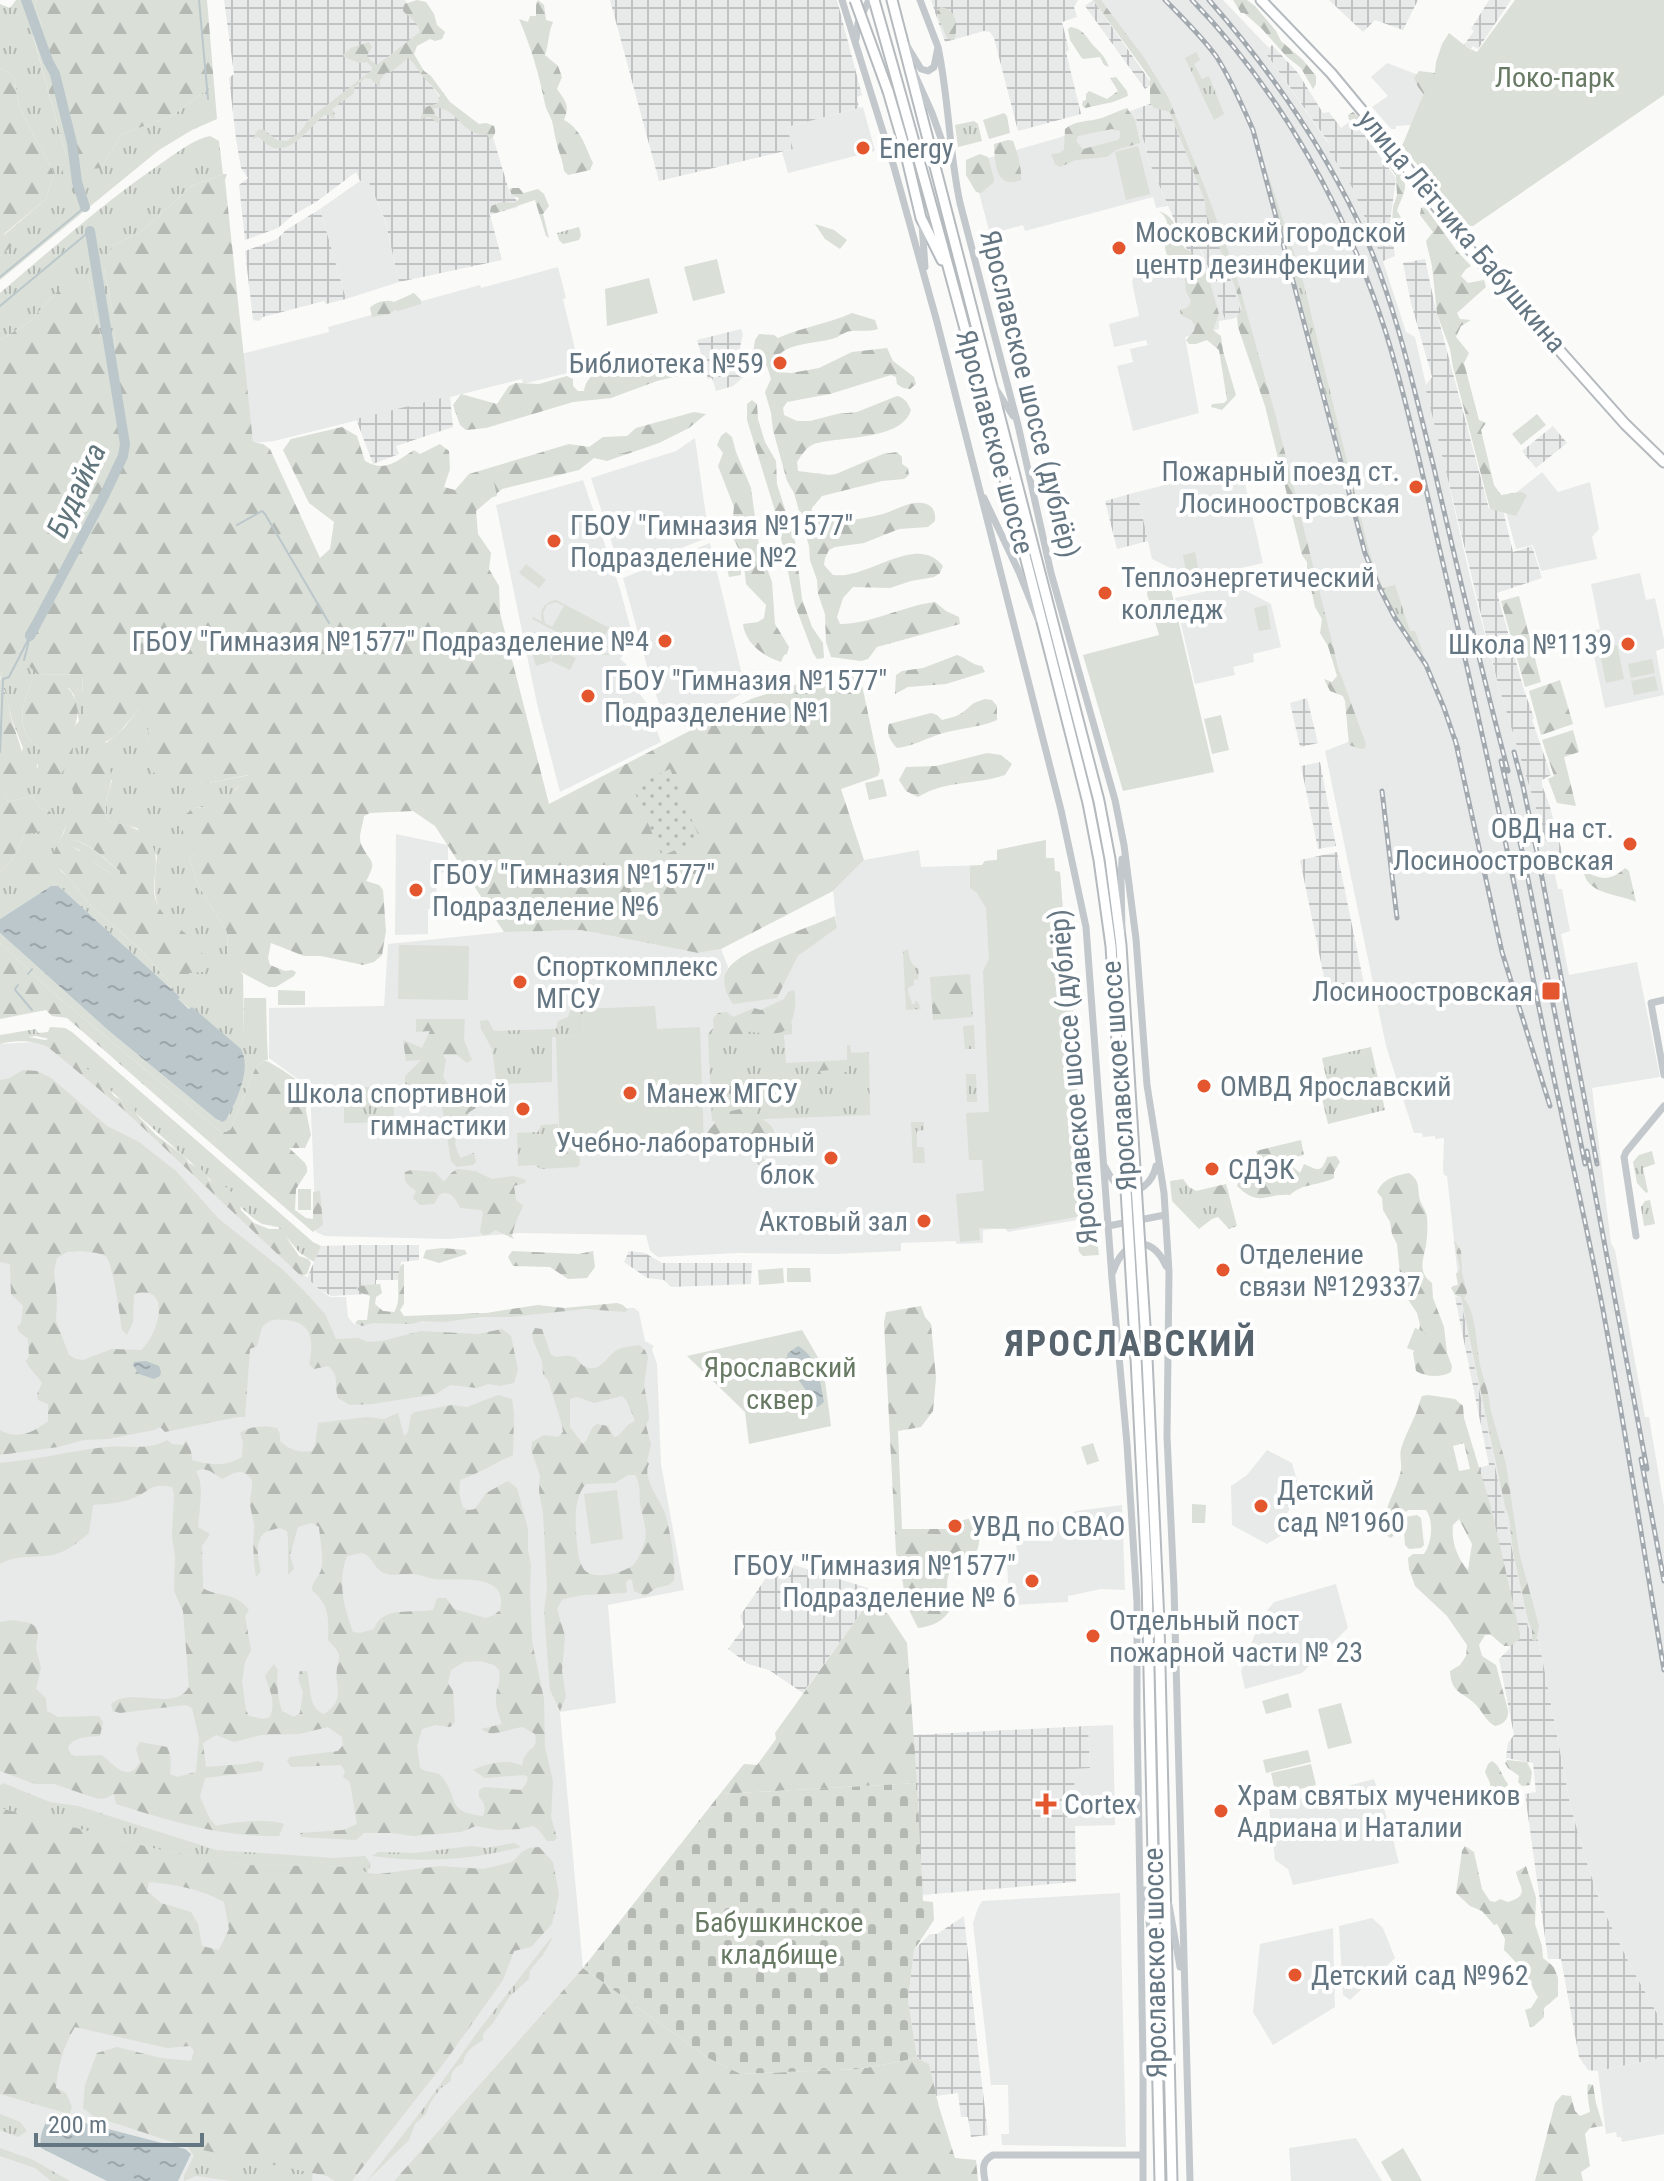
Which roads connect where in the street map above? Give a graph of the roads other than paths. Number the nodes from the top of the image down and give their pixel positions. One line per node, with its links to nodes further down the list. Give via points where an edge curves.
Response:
1 (842, 0): 9 (street, Ярославское шоссе (дублёр))
2 (855, 0): 12 (main road, bridge, via 888,91)
3 (871, 0): 9 (street, via 856,29); 13 (main road, Ярославское шоссе)
4 (892, 0): 7 (main road, Ярославское шоссе)
5 (920, 0): 8 (street, Ярославское шоссе (дублёр))
6 (1261, 0): 17 (main road, улица Лётчика Бабушкина, via 1331,73 1463,242)
7 (900, 33): 8 (street, via 921,69 934,67); 10 (main road, Ярославское шоссе)
8 (938, 47): 11 (street, Ярославское шоссе (дублёр))
9 (856, 50): 14 (street, Ярославское шоссе (дублёр))
10 (904, 51): 11 (street); 15 (main road, Ярославское шоссе)
11 (953, 171): 16 (street, Ярославское шоссе (дублёр))
12 (921, 218): 13 (main road); 14 (street)
13 (951, 278): 19 (main road, Ярославское шоссе)
14 (927, 286): 18 (street, Ярославское шоссе (дублёр))
15 (989, 376): 16 (street); 21 (main road, Ярославское шоссе, via 1099,801)
16 (1018, 425): 20 (street, Ярославское шоссе (дублёр), via 1051,573)
17 (1664, 462)
18 (977, 482): 19 (street); 27 (street, Ярославское шоссе (дублёр), via 1080,892)
19 (1050, 650): 25 (main road, Ярославское шоссе, via 1099,860)
20 (1124, 845): 21 (street); 26 (street, Ярославское шоссе (дублёр))
21 (1121, 945): 25 (main road, Ярославское шоссе)
22 (1664, 1000): 23 (street, via 1651,1003)
23 (1664, 1075)
24 (1664, 1106): 30 (street, via 1624,1157)
25 (1127, 1121): 33 (main road, Ярославское шоссе, bridge)
26 (1157, 1159): 27 (street, via 1150,1181 1131,1190 1115,1183); 28 (street, Ярославское шоссе (дублёр))
27 (1103, 1161): 29 (street, Ярославское шоссе (дублёр))
28 (1165, 1215): 29 (street); 31 (street, Ярославское шоссе (дублёр))
29 (1108, 1226): 32 (street, Ярославское шоссе (дублёр))
30 (1636, 1236)
31 (1169, 1272): 32 (street, via 1157,1251 1140,1243 1127,1247); 39 (street, Ярославское шоссе (дублёр), via 1167,1436)
32 (1112, 1279): 35 (street, Ярославское шоссе (дублёр))
33 (1142, 1358): 34 (main road, Ярославское шоссе); 37 (main road, Ярославское шоссе, via 1159,1623)
34 (1146, 1561): 35 (street); 38 (main road, Ярославское шоссе)
35 (1137, 1602): 36 (street, Ярославское шоссе (дублёр))
36 (1140, 1864): 38 (street); 40 (street, Ярославское шоссе (дублёр))
37 (1164, 1879): 39 (street); 44 (main road, Ярославское шоссе)
38 (1155, 1957): 43 (main road, Ярославское шоссе)
39 (1185, 1985): 45 (street, Ярославское шоссе (дублёр))
40 (1143, 2155): 41 (street, via 993,2155 983,2167); 42 (street, Ярославское шоссе (дублёр))
41 (985, 2181)
42 (1143, 2181)
43 (1160, 2181)
44 (1172, 2181)
45 (1190, 2181)

